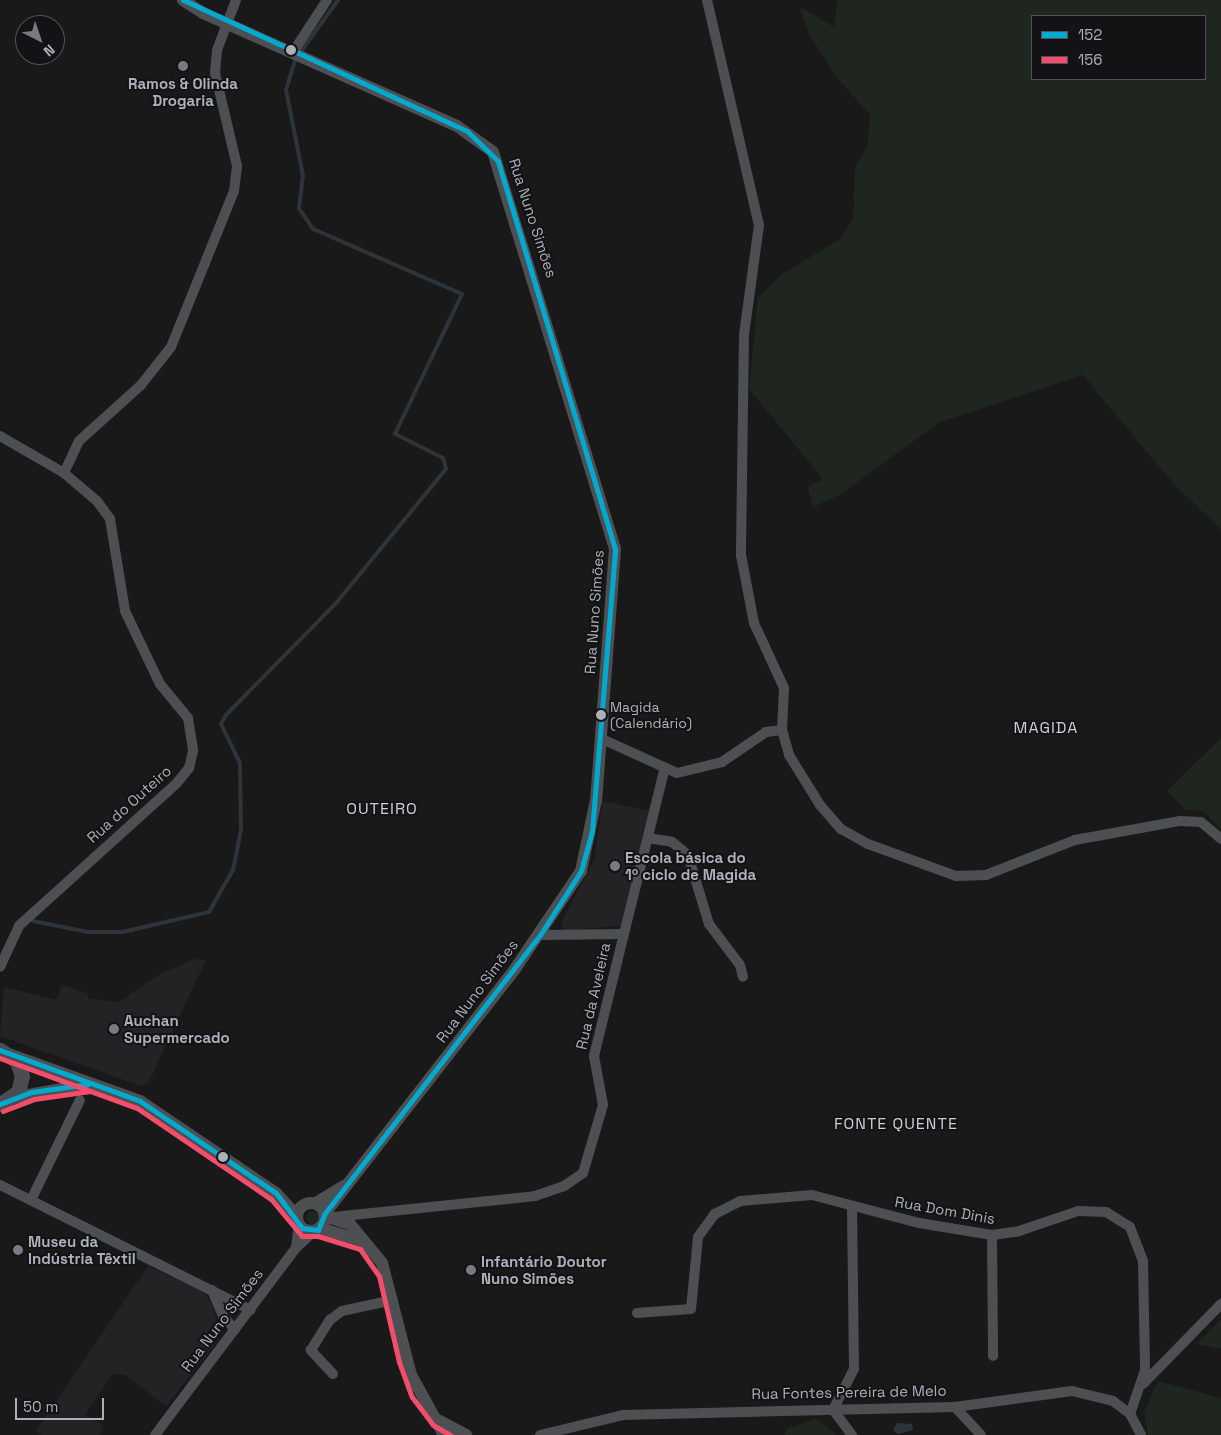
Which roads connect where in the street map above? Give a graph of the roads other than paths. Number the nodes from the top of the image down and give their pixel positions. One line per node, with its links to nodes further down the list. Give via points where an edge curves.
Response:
1 (183, 0): 5 (street, Rua Nuno Simões)
2 (236, 0): 5 (street)
3 (327, 0): 6 (street)
4 (707, 0): 9 (street, via 759,225 744,335 742,555 754,623 784,688)
5 (230, 25): 6 (street, Rua Nuno Simões); 8 (street, via 217,50 215,73 237,166 234,191 171,347 141,386 79,441)
6 (293, 52): 10 (street, Rua Nuno Simões, via 468,131 498,161 613,531 616,566)
7 (0, 436): 8 (street, Rua do Outeiro)
8 (64, 474): 16 (street, Rua do Outeiro, via 97,500 115,529 125,611 160,684 188,718 192,760 177,783 28,916 10,937)
9 (782, 730): 11 (street, via 766,732 722,762 677,773); 13 (street, via 790,755 820,805 841,829 868,844 956,876 986,875 1075,840 1180,821 1201,822)
10 (602, 739): 11 (street); 15 (street, Rua Nuno Simões, via 586,859)
11 (664, 770): 12 (street, Rua da Aveleira)
12 (648, 838): 14 (street, Rua da Aveleira); 17 (street, via 672,842 688,855 709,924 740,965)
13 (1221, 839)
14 (623, 934): 15 (street); 28 (street, Rua da Aveleira, via 594,1056 603,1105 580,1176 535,1196)
15 (540, 935): 23 (street, Rua Nuno Simões)
16 (0, 967)
17 (743, 977)
18 (3, 1051): 19 (street); 21 (main road, via 22,1076)
19 (92, 1084): 21 (street); 24 (street, via 145,1104)
20 (80, 1100): 25 (street)
21 (3, 1102)
22 (0, 1185): 25 (street)
23 (346, 1185): 26 (street, Rua Nuno Simões); 28 (street, Rua Nuno Simões, via 338,1196)
24 (276, 1193): 26 (street); 29 (street)
25 (31, 1200): 34 (street)
26 (310, 1204): 28 (street); 29 (street)
27 (852, 1206): 31 (street, Rua Dom Dinis, via 918,1223); 38 (street, Rua Dom Dinis, via 793,1194 728,1206 705,1225 698,1237 691,1308); 44 (street, via 854,1369)
28 (335, 1217): 30 (street, Rua Nuno Simões); 32 (street)
29 (298, 1221): 30 (street); 33 (street, Rua Nuno Simões)
30 (316, 1230): 32 (street); 33 (street, Rua Nuno Simões)
31 (992, 1235): 40 (street); 42 (street, Rua Dom Dinis, via 1018,1231 1078,1211 1106,1212 1125,1222 1140,1243 1143,1261)
32 (365, 1242): 35 (street, via 382,1263)
33 (296, 1248): 37 (street, Rua Nuno Simões)
34 (212, 1290): 37 (street); 39 (street, via 223,1316)
35 (393, 1300): 41 (street, via 342,1311 330,1320 311,1350); 46 (street, via 411,1375)
36 (1221, 1304): 42 (street)
37 (251, 1310): 39 (street, Rua Nuno Simões)
38 (637, 1312)
39 (235, 1330): 47 (street, Rua Nuno Simões)
40 (993, 1356)
41 (333, 1374)
42 (1143, 1384): 45 (street, Rua Dom Dinis)
43 (955, 1408): 44 (street, Rua Fontes Pereira de Melo); 45 (street, Rua Fontes Pereira de Melo, via 1087,1391 1113,1400); 52 (street)
44 (833, 1410): 50 (street, Rua Fontes Pereira de Melo, via 623,1415); 51 (street)
45 (1130, 1414): 53 (street, Rua Fontes Pereira de Melo)
46 (438, 1420): 48 (street); 49 (street)
47 (155, 1435)
48 (444, 1435)
49 (466, 1435)
50 (540, 1435)
51 (852, 1435)
52 (981, 1435)
53 (1141, 1435)

